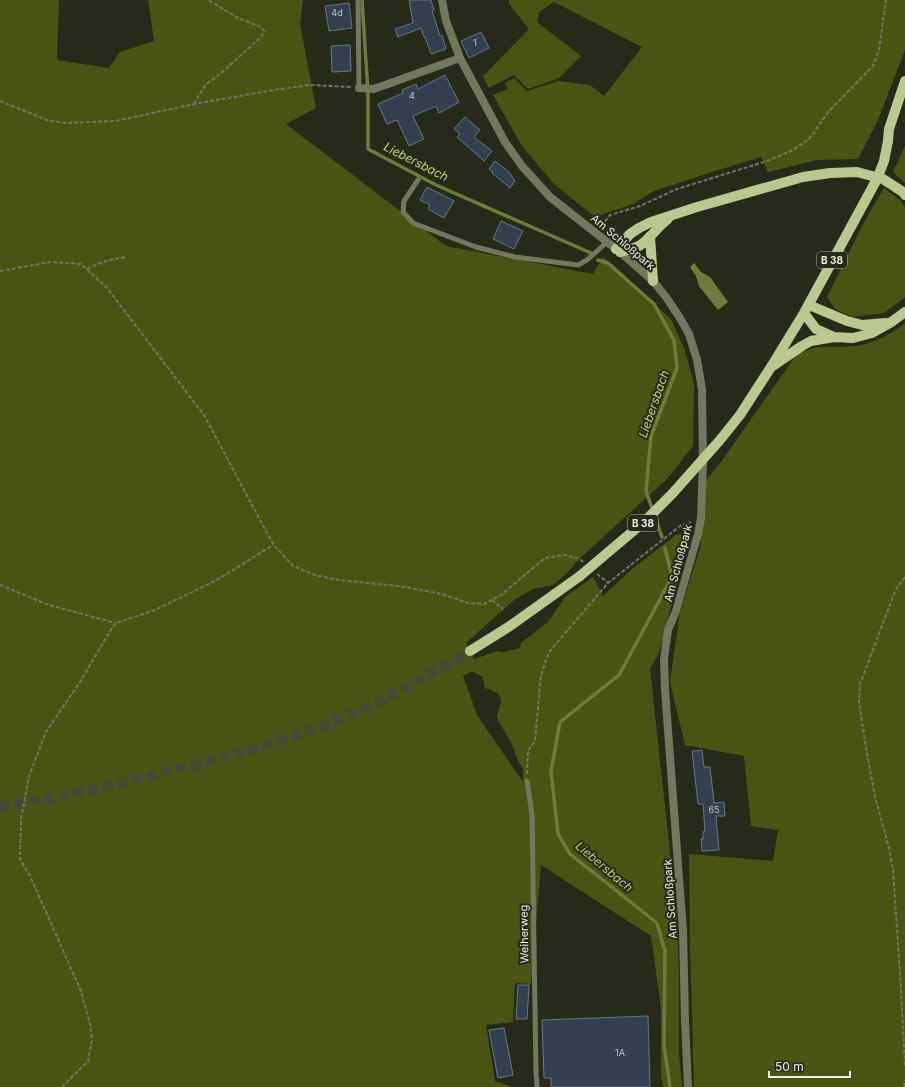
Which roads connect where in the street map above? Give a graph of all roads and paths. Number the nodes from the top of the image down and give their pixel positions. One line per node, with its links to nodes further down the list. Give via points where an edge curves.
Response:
1 (208, 0): 9 (path, via 238,18 261,27 264,31 262,36 206,84)
2 (358, 0): 7 (lane)
3 (442, 0): 5 (street, Am Schloßpark, via 446,21)
4 (886, 0): 13 (path, via 879,50 873,66 829,111 809,139 791,151 767,161 677,189 640,206 610,215)
5 (460, 58): 7 (street, via 374,89); 13 (street, Am Schloßpark, via 505,142 522,166 550,197)
6 (905, 82): 21 (main road, B 38, bridge, via 877,179)
7 (359, 88): 9 (path, via 309,85)
8 (0, 101): 9 (path, via 47,120 65,123 116,121)
9 (194, 104)
10 (418, 180): 15 (lane, via 404,201 403,212 413,223 476,247 515,257 578,265)
11 (905, 194): 12 (main road, via 883,179 857,172 830,173 803,177)
12 (676, 214): 14 (main road); 16 (main road, via 639,228 630,234)
13 (595, 232): 15 (street, Am Schloßpark)
14 (650, 236): 16 (main road, via 638,246); 20 (main road)
15 (606, 242): 16 (street, Am Schloßpark)
16 (618, 250): 20 (street, Am Schloßpark)
17 (127, 258): 18 (path, via 100,262)
18 (87, 269): 19 (path, via 81,264 50,262); 27 (path, via 107,288 204,414)
19 (0, 271)
20 (653, 281): 26 (street, Am Schloßpark, via 689,334 697,360 702,389 703,424)
21 (806, 309): 23 (main road, via 862,325); 24 (main road, via 816,329); 25 (main road, B 38)
22 (905, 312): 23 (main road)
23 (890, 323): 24 (main road, via 872,333 854,338)
24 (834, 338): 25 (main road, via 802,346)
25 (771, 367): 36 (main road, B 38, bridge, via 740,415 720,440 645,521 580,576)
26 (701, 518): 31 (path, via 680,526); 42 (street, Am Schloßpark, via 676,610 668,630 664,659 683,931)
27 (273, 544): 33 (path, via 293,566 338,580 414,588 468,603 484,604); 35 (path, via 217,580 155,610)
28 (586, 564): 33 (path, via 580,559 565,555 544,558)
29 (597, 574): 31 (path)
30 (905, 577): 38 (path, via 896,589 860,684 859,702 875,797 893,870)
31 (608, 584): 37 (path, via 549,652 541,675 535,741 528,751)
32 (0, 585): 35 (path, via 48,605)
33 (492, 600): 34 (path)
34 (503, 609)
35 (116, 623): 40 (path, via 46,732 29,776 21,819 20,859 31,878 81,991 90,1024 92,1040 88,1061)
36 (470, 651)
37 (527, 780): 41 (lane, Weiherweg, via 532,814)
38 (905, 1065)
39 (905, 1080): 43 (path)
40 (62, 1087)
41 (537, 1087)
42 (688, 1087)
43 (904, 1087)

